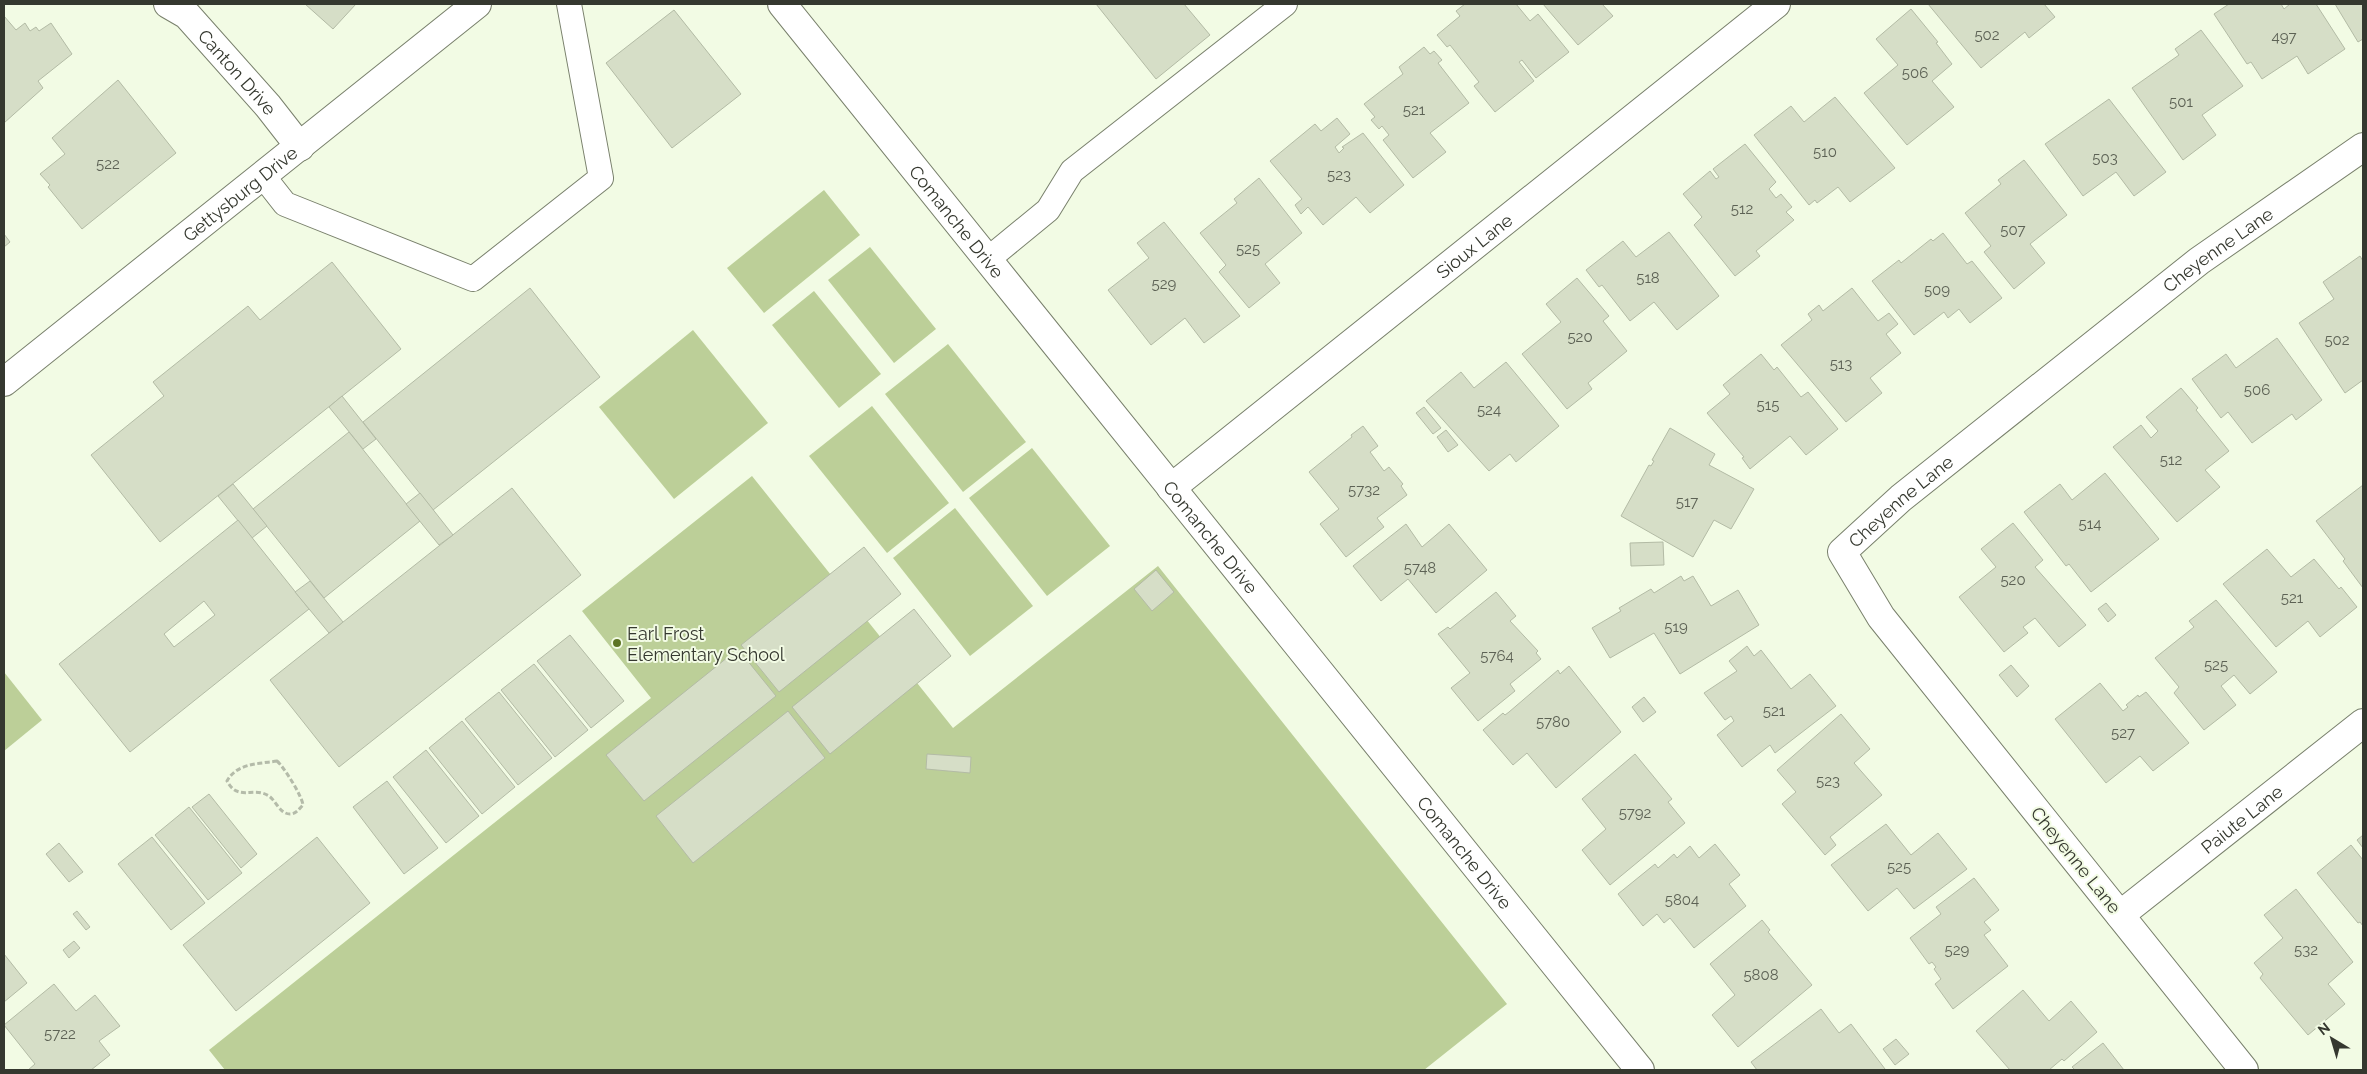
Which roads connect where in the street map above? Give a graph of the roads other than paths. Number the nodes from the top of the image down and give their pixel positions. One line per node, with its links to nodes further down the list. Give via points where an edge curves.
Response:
1 (168, 4): 7 (street, Canton Drive, via 187,14)
2 (477, 4): 7 (street, Gettysburg Drive)
3 (568, 4): 9 (lane, via 601,178 473,279 285,204)
4 (782, 4): 10 (street, Comanche Drive)
5 (1286, 4): 10 (lane, via 1072,171 1048,210)
6 (1776, 4): 12 (street, Sioux Lane)
7 (300, 146): 9 (street, Gettysburg Drive)
8 (2363, 147): 14 (street, Cheyenne Lane, via 2199,261 1902,498 1842,552 1881,617)
9 (263, 176): 11 (street, Gettysburg Drive)
10 (987, 260): 12 (street, Comanche Drive)
11 (4, 382)
12 (1171, 488): 15 (street, Comanche Drive)
13 (2363, 724): 14 (street, Paiute Lane)
14 (2120, 915): 16 (street, Cheyenne Lane)
15 (1640, 1070)
16 (2244, 1070)

